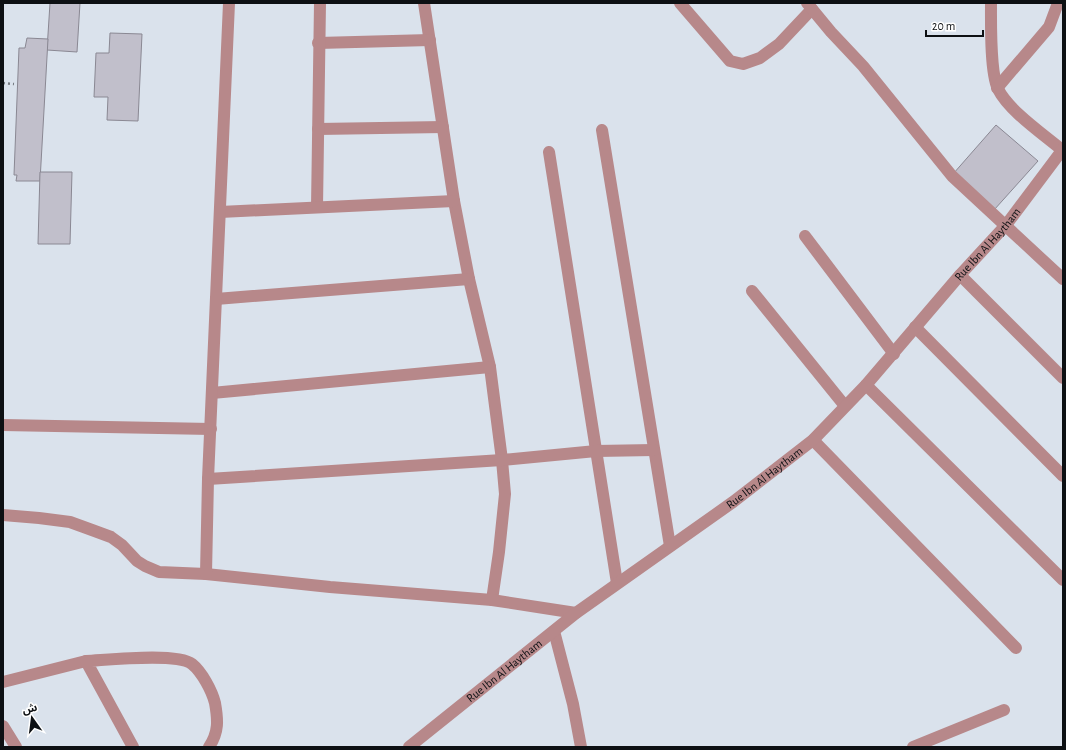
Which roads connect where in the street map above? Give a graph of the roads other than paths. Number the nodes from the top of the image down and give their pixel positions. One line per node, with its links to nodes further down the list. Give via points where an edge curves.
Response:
1 (229, 3): 18 (street)
2 (320, 3): 9 (street)
3 (424, 3): 8 (street)
4 (680, 3): 7 (street, via 730,61 743,64 760,58 779,44)
5 (991, 3): 10 (street)
6 (1058, 3): 10 (street, via 1049,27)
7 (810, 6): 19 (street, via 863,66 952,176)
8 (430, 40): 9 (street); 11 (street)
9 (318, 43): 12 (street)
10 (997, 88): 14 (street, via 1019,114)
11 (443, 128): 12 (street); 16 (street)
12 (318, 129): 17 (street)
13 (602, 130): 36 (street)
14 (1062, 150): 19 (street, Rue Ibn Al Haytham)
15 (549, 152): 37 (street)
16 (454, 201): 17 (street); 22 (street)
17 (317, 207): 18 (street)
18 (220, 212): 25 (street)
19 (1006, 225): 21 (street, Rue Ibn Al Haytham); 23 (street)
20 (805, 236): 27 (street)
21 (960, 275): 26 (street, Rue Ibn Al Haytham); 29 (street)
22 (469, 279): 25 (street); 28 (street)
23 (1063, 279)
24 (752, 291): 32 (street)
25 (216, 299): 31 (street)
26 (915, 327): 27 (street, Rue Ibn Al Haytham); 39 (street)
27 (894, 354): 30 (street, Rue Ibn Al Haytham)
28 (490, 367): 31 (street); 38 (street)
29 (1063, 378)
30 (866, 385): 32 (street, Rue Ibn Al Haytham); 44 (street)
31 (212, 393): 34 (street)
32 (845, 406): 35 (street, Rue Ibn Al Haytham)
33 (3, 425): 34 (street)
34 (210, 429): 40 (street)
35 (813, 440): 42 (street, Rue Ibn Al Haytham, via 733,502); 49 (street)
36 (654, 450): 37 (street); 42 (street)
37 (596, 451): 38 (street); 45 (street)
38 (502, 460): 40 (street); 46 (street, via 504,494)
39 (1063, 476)
40 (208, 479): 43 (street)
41 (3, 515): 43 (street, via 70,522 111,537 137,561 159,572)
42 (670, 546): 45 (street, Rue Ibn Al Haytham)
43 (206, 574): 46 (street)
44 (1063, 580)
45 (618, 583): 47 (street, Rue Ibn Al Haytham)
46 (492, 600): 47 (street)
47 (576, 612): 48 (street, Rue Ibn Al Haytham)
48 (554, 631): 57 (street, Rue Ibn Al Haytham); 58 (street)
49 (1016, 648)
50 (86, 661): 51 (street); 55 (street); 56 (street, via 176,658 192,664 207,682 214,699 218,721 214,740)
51 (3, 682)
52 (1004, 710): 59 (street)
53 (3, 726): 54 (street)
54 (16, 747)
55 (134, 747)
56 (209, 747)
57 (409, 747)
58 (581, 747)
59 (913, 747)

